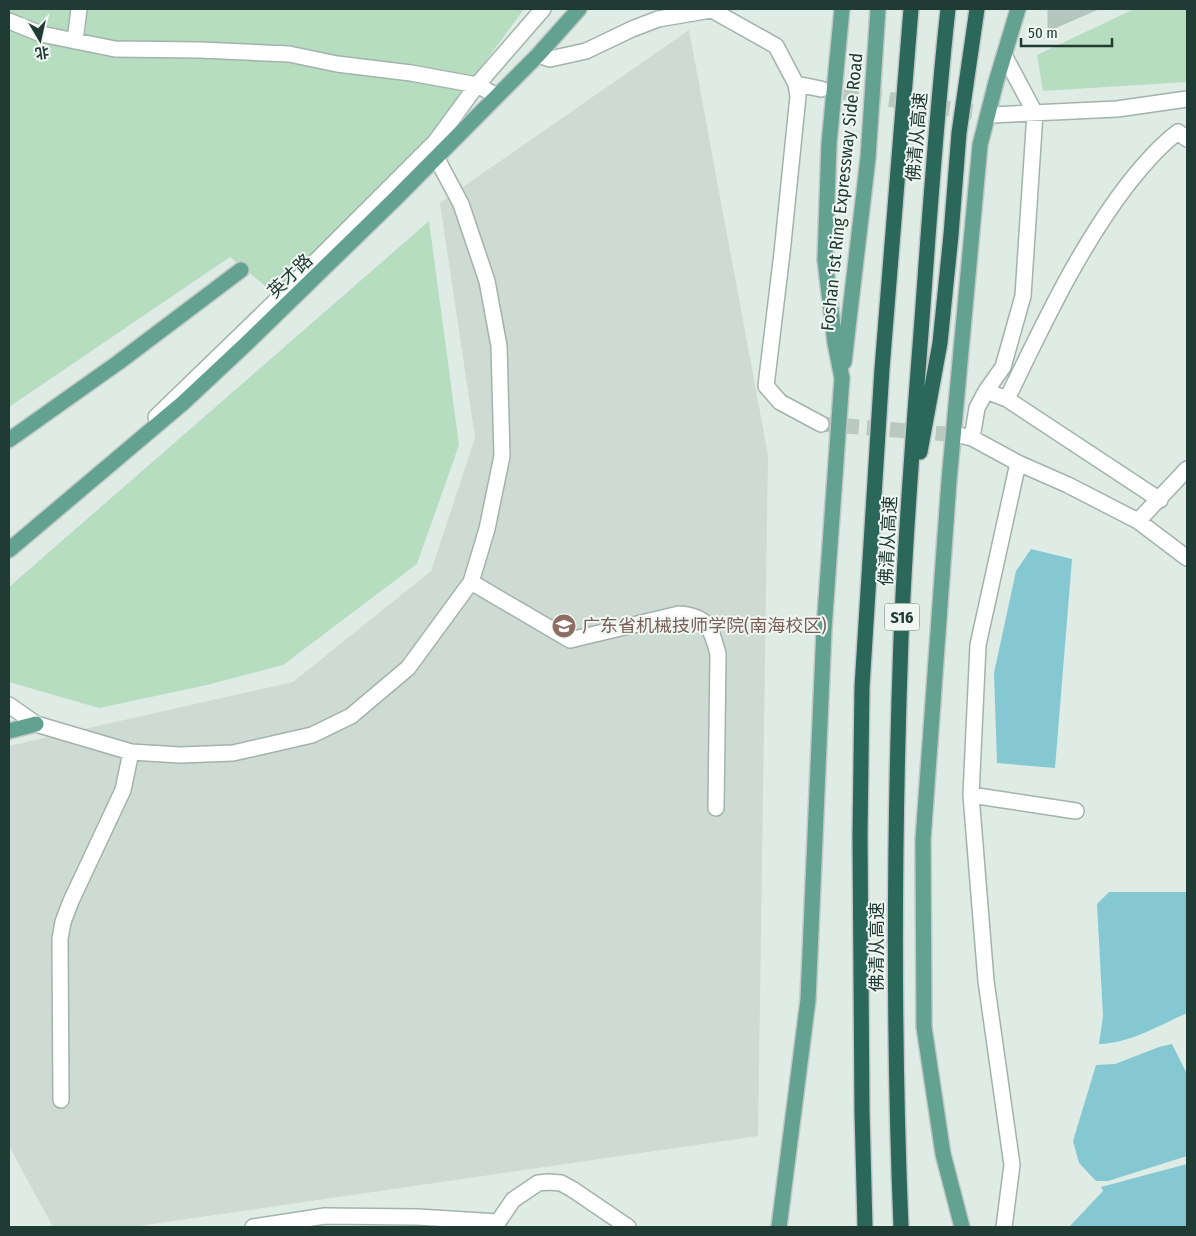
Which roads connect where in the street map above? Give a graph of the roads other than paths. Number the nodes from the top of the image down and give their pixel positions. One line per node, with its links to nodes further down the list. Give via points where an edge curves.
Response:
1 (79, 9): 12 (street)
2 (543, 9): 16 (street, 英才路)
3 (579, 9): 13 (main road, 英才路)
4 (710, 9): 13 (street, via 658,19 586,51 550,59); 15 (street, via 776,46)
5 (842, 9): 25 (main road, via 828,144 825,260)
6 (878, 9): 25 (main road, Foshan 1st Ring Expressway Side Road, via 868,158)
7 (911, 9): 51 (highway, 佛清从高速 / S16, via 882,369 862,687 860,836)
8 (948, 9): 33 (highway, 佛清从高速 / S16, via 934,147)
9 (977, 9): 33 (highway, via 958,133 940,343)
10 (1018, 9): 14 (main road)
11 (9, 21): 12 (street, via 41,34)
12 (75, 41): 16 (street, via 116,49 289,54)
13 (538, 55): 18 (main road, 英才路)
14 (1004, 55): 20 (street); 53 (main road, via 980,146 949,481 923,840 924,1027 943,1154)
15 (796, 84): 17 (street); 28 (street, via 798,96 766,386 780,402)
16 (477, 85): 18 (street); 35 (street, 英才路, via 436,141 167,408)
17 (822, 89)
18 (497, 96): 23 (main road, 英才路)
19 (1187, 99): 20 (street, via 1117,109)
20 (1035, 113): 21 (street); 26 (street, via 1023,296 1003,367)
21 (992, 114)
22 (1187, 139): 27 (street, via 1178,132 1167,140 1112,204 1074,265)
23 (436, 157): 36 (main road, 英才路, via 183,404); 38 (street, via 467,221 487,281 499,346 502,456)
24 (241, 270): 29 (main road)
25 (842, 378): 50 (main road, via 824,629 808,1000)
26 (986, 391): 27 (street); 30 (street, via 966,436)
27 (1007, 399): 32 (street)
28 (821, 424)
29 (9, 440)
30 (1018, 463): 34 (street); 43 (street, via 978,646)
31 (1187, 469): 32 (street)
32 (1160, 500): 34 (street)
33 (909, 507): 52 (highway, 佛清从高速 / S16, via 901,637 895,861)
34 (1138, 521): 37 (street)
35 (9, 541)
36 (9, 550)
37 (1187, 558)
38 (471, 582): 42 (street, via 408,668 351,716 312,735 233,752 180,755); 44 (street, via 570,640 679,614 694,615 705,622 718,654)
39 (9, 705): 40 (street)
40 (36, 724): 41 (main road); 42 (street)
41 (9, 731)
42 (131, 752): 46 (street, via 123,790 63,922 60,939)
43 (971, 795): 45 (street); 54 (street, via 986,981 1012,1165)
44 (716, 808)
45 (1076, 811)
46 (61, 1100)
47 (497, 1224): 48 (street, via 418,1217 325,1216); 49 (street, via 514,1200 538,1183 549,1182 561,1183 572,1189)
48 (253, 1227)
49 (628, 1227)
50 (779, 1227)
51 (865, 1227)
52 (901, 1227)
53 (962, 1227)
54 (1004, 1227)

